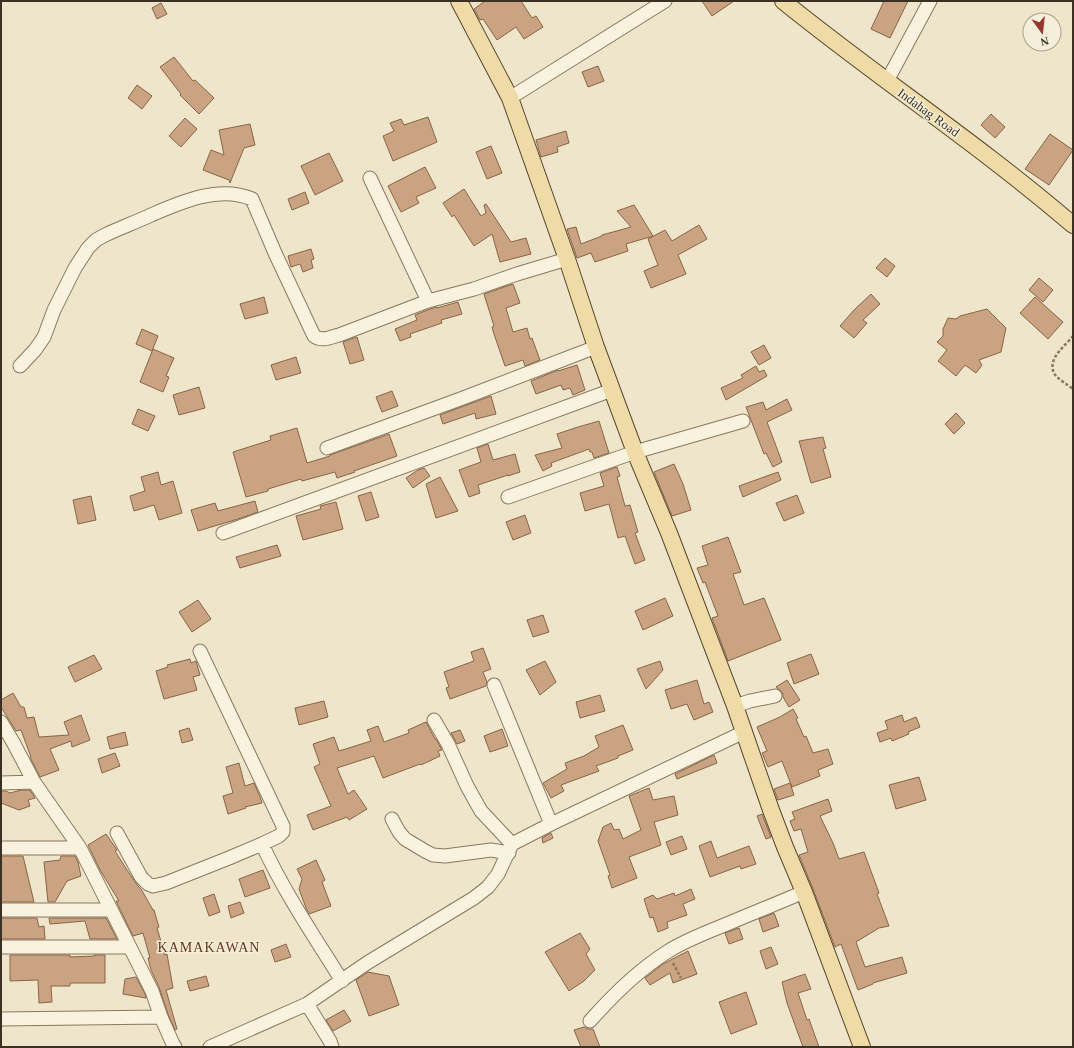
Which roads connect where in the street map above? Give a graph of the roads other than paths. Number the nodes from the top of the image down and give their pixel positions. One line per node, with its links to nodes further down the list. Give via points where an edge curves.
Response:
1 (459, 1): 6 (main road)
2 (665, 1): 6 (street)
3 (783, 1): 5 (main road, Indahag Road)
4 (930, 1): 5 (street)
5 (887, 81): 8 (main road, Indahag Road, via 966,139)
6 (510, 98): 9 (main road)
7 (370, 178): 10 (street)
8 (1073, 225)
9 (567, 259): 10 (street); 11 (main road)
10 (428, 301): 12 (street, via 339,335 318,338 314,336 252,199 243,195 214,195 180,203 96,240 75,268 44,337)
11 (596, 347): 13 (main road); 15 (street)
12 (20, 366)
13 (612, 390): 16 (main road); 18 (street)
14 (743, 421): 16 (street)
15 (327, 448)
16 (635, 452): 17 (street); 22 (main road)
17 (508, 497)
18 (223, 533)
19 (200, 651): 32 (street, via 284,826 279,836)
20 (494, 685): 30 (street)
21 (775, 696): 22 (street, via 750,700)
22 (735, 706): 25 (main road)
23 (434, 720): 35 (street, via 480,811)
24 (1, 722): 26 (street)
25 (744, 732): 30 (street); 36 (main road, via 770,810)
26 (7, 743): 27 (street)
27 (34, 782): 28 (street); 34 (street)
28 (1, 783)
29 (392, 819): 35 (street, via 405,839 433,855 445,856)
30 (551, 824): 35 (street)
31 (117, 833): 32 (street, via 141,877 153,886)
32 (262, 844): 41 (street, via 288,895)
33 (1, 848): 34 (street)
34 (80, 848): 38 (street)
35 (511, 848): 41 (street, via 498,874 488,887)
36 (804, 892): 45 (street, via 668,951 626,983); 49 (main road)
37 (1, 910): 38 (street)
38 (111, 910): 40 (street)
39 (1, 947): 40 (street)
40 (130, 947): 43 (street, via 152,991)
41 (342, 981): 42 (street)
42 (307, 1004): 47 (street); 48 (street)
43 (161, 1017): 44 (street); 46 (street)
44 (1, 1019)
45 (590, 1021)
46 (175, 1047)
47 (210, 1047)
48 (332, 1047)
49 (862, 1047)

